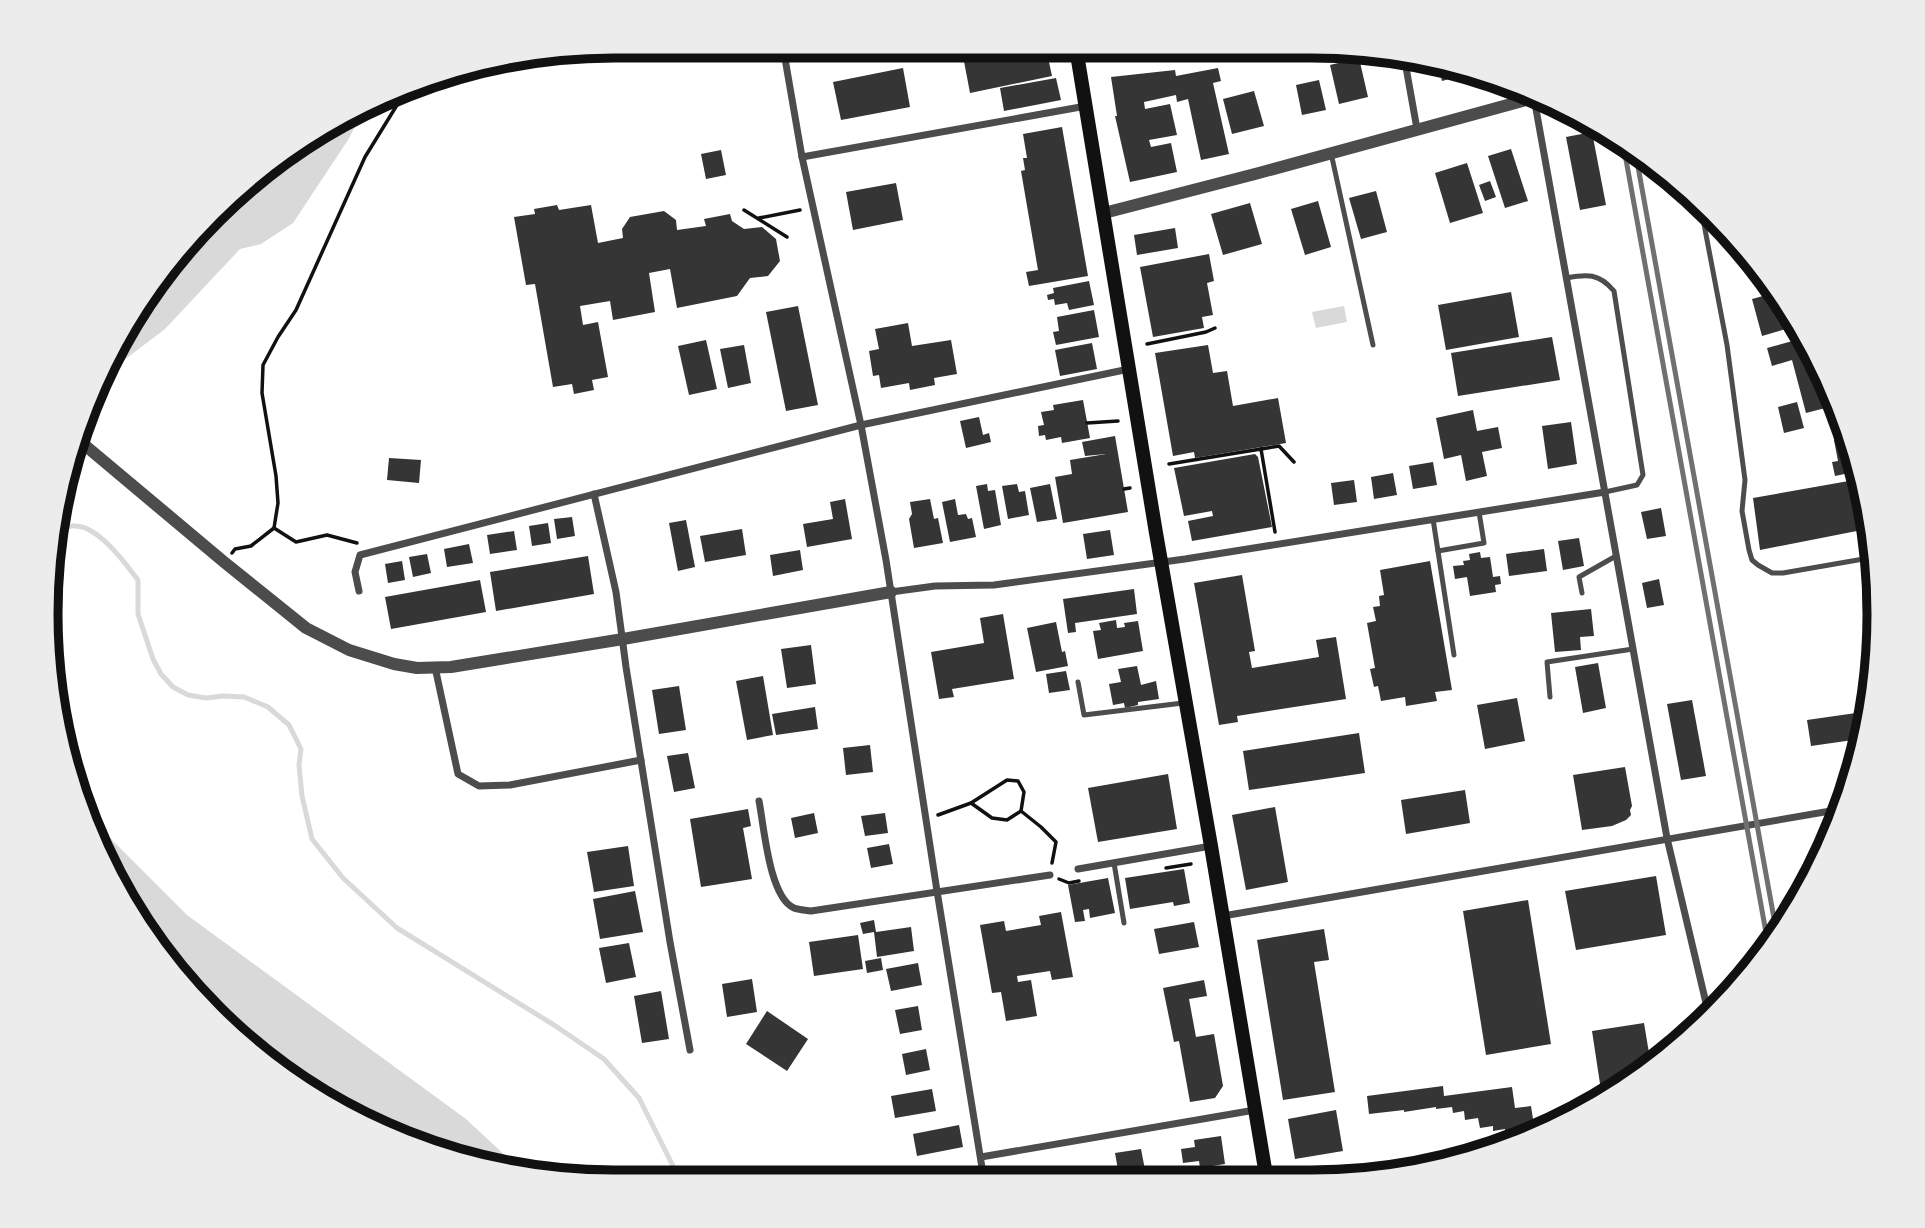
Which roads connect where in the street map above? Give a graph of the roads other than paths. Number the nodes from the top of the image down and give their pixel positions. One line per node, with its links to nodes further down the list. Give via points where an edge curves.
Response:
1 (785, 58): 9 (street)
2 (1078, 58): 5 (main road)
3 (1406, 66): 7 (street)
4 (1525, 100): 7 (street)
5 (1086, 106): 9 (street); 10 (main road)
6 (1539, 107): 12 (street)
7 (1417, 129): 8 (street)
8 (1331, 153): 10 (street); 13 (lane)
9 (802, 157): 15 (street)
10 (1104, 213): 14 (main road)
11 (1703, 220): 23 (lane, via 1727,345 1745,480 1742,510 1752,560 1772,573 1783,573)
12 (1566, 278): 17 (street); 17 (lane, via 1587,274 1614,291 1643,471 1637,485)
13 (1373, 345)
14 (1130, 369): 15 (street); 24 (main road)
15 (861, 425): 18 (street); 26 (street)
16 (84, 445): 31 (street, via 306,628 349,650 394,664)
17 (1605, 492): 19 (street); 22 (street)
18 (594, 494): 25 (street, via 360,555 355,572); 28 (street)
19 (1479, 512): 20 (street); 21 (lane, via 1484,543)
20 (1433, 519): 21 (lane); 24 (street)
21 (1438, 551): 30 (lane)
22 (1616, 556): 27 (lane, via 1579,577); 29 (street)
23 (1864, 559)
24 (1161, 562): 26 (street, via 994,585); 34 (main road)
25 (359, 592)
26 (891, 592): 28 (street); 43 (street)
27 (1582, 593)
28 (623, 639): 31 (street); 35 (street)
29 (1633, 649): 33 (lane, via 1548,662); 38 (street)
30 (1454, 655)
31 (435, 667): 35 (street, via 458,774 479,786 510,785)
32 (1078, 682): 34 (lane, via 1084,715)
33 (1550, 696)
34 (1186, 703): 39 (main road)
35 (641, 760): 47 (street)
36 (759, 801): 43 (street, via 774,879 793,908 811,911)
37 (1831, 811): 38 (street)
38 (1667, 838): 44 (street); 46 (street)
39 (1211, 846): 40 (street); 44 (main road)
40 (1114, 863): 41 (street); 45 (lane)
41 (1077, 869)
42 (1050, 875): 43 (street)
43 (937, 891): 49 (street)
44 (1223, 916): 48 (main road)
45 (1124, 923)
46 (1706, 1003)
47 (690, 1050)
48 (1255, 1110): 49 (street); 51 (main road)
49 (981, 1157): 50 (street)
50 (983, 1170)
51 (1265, 1170)

